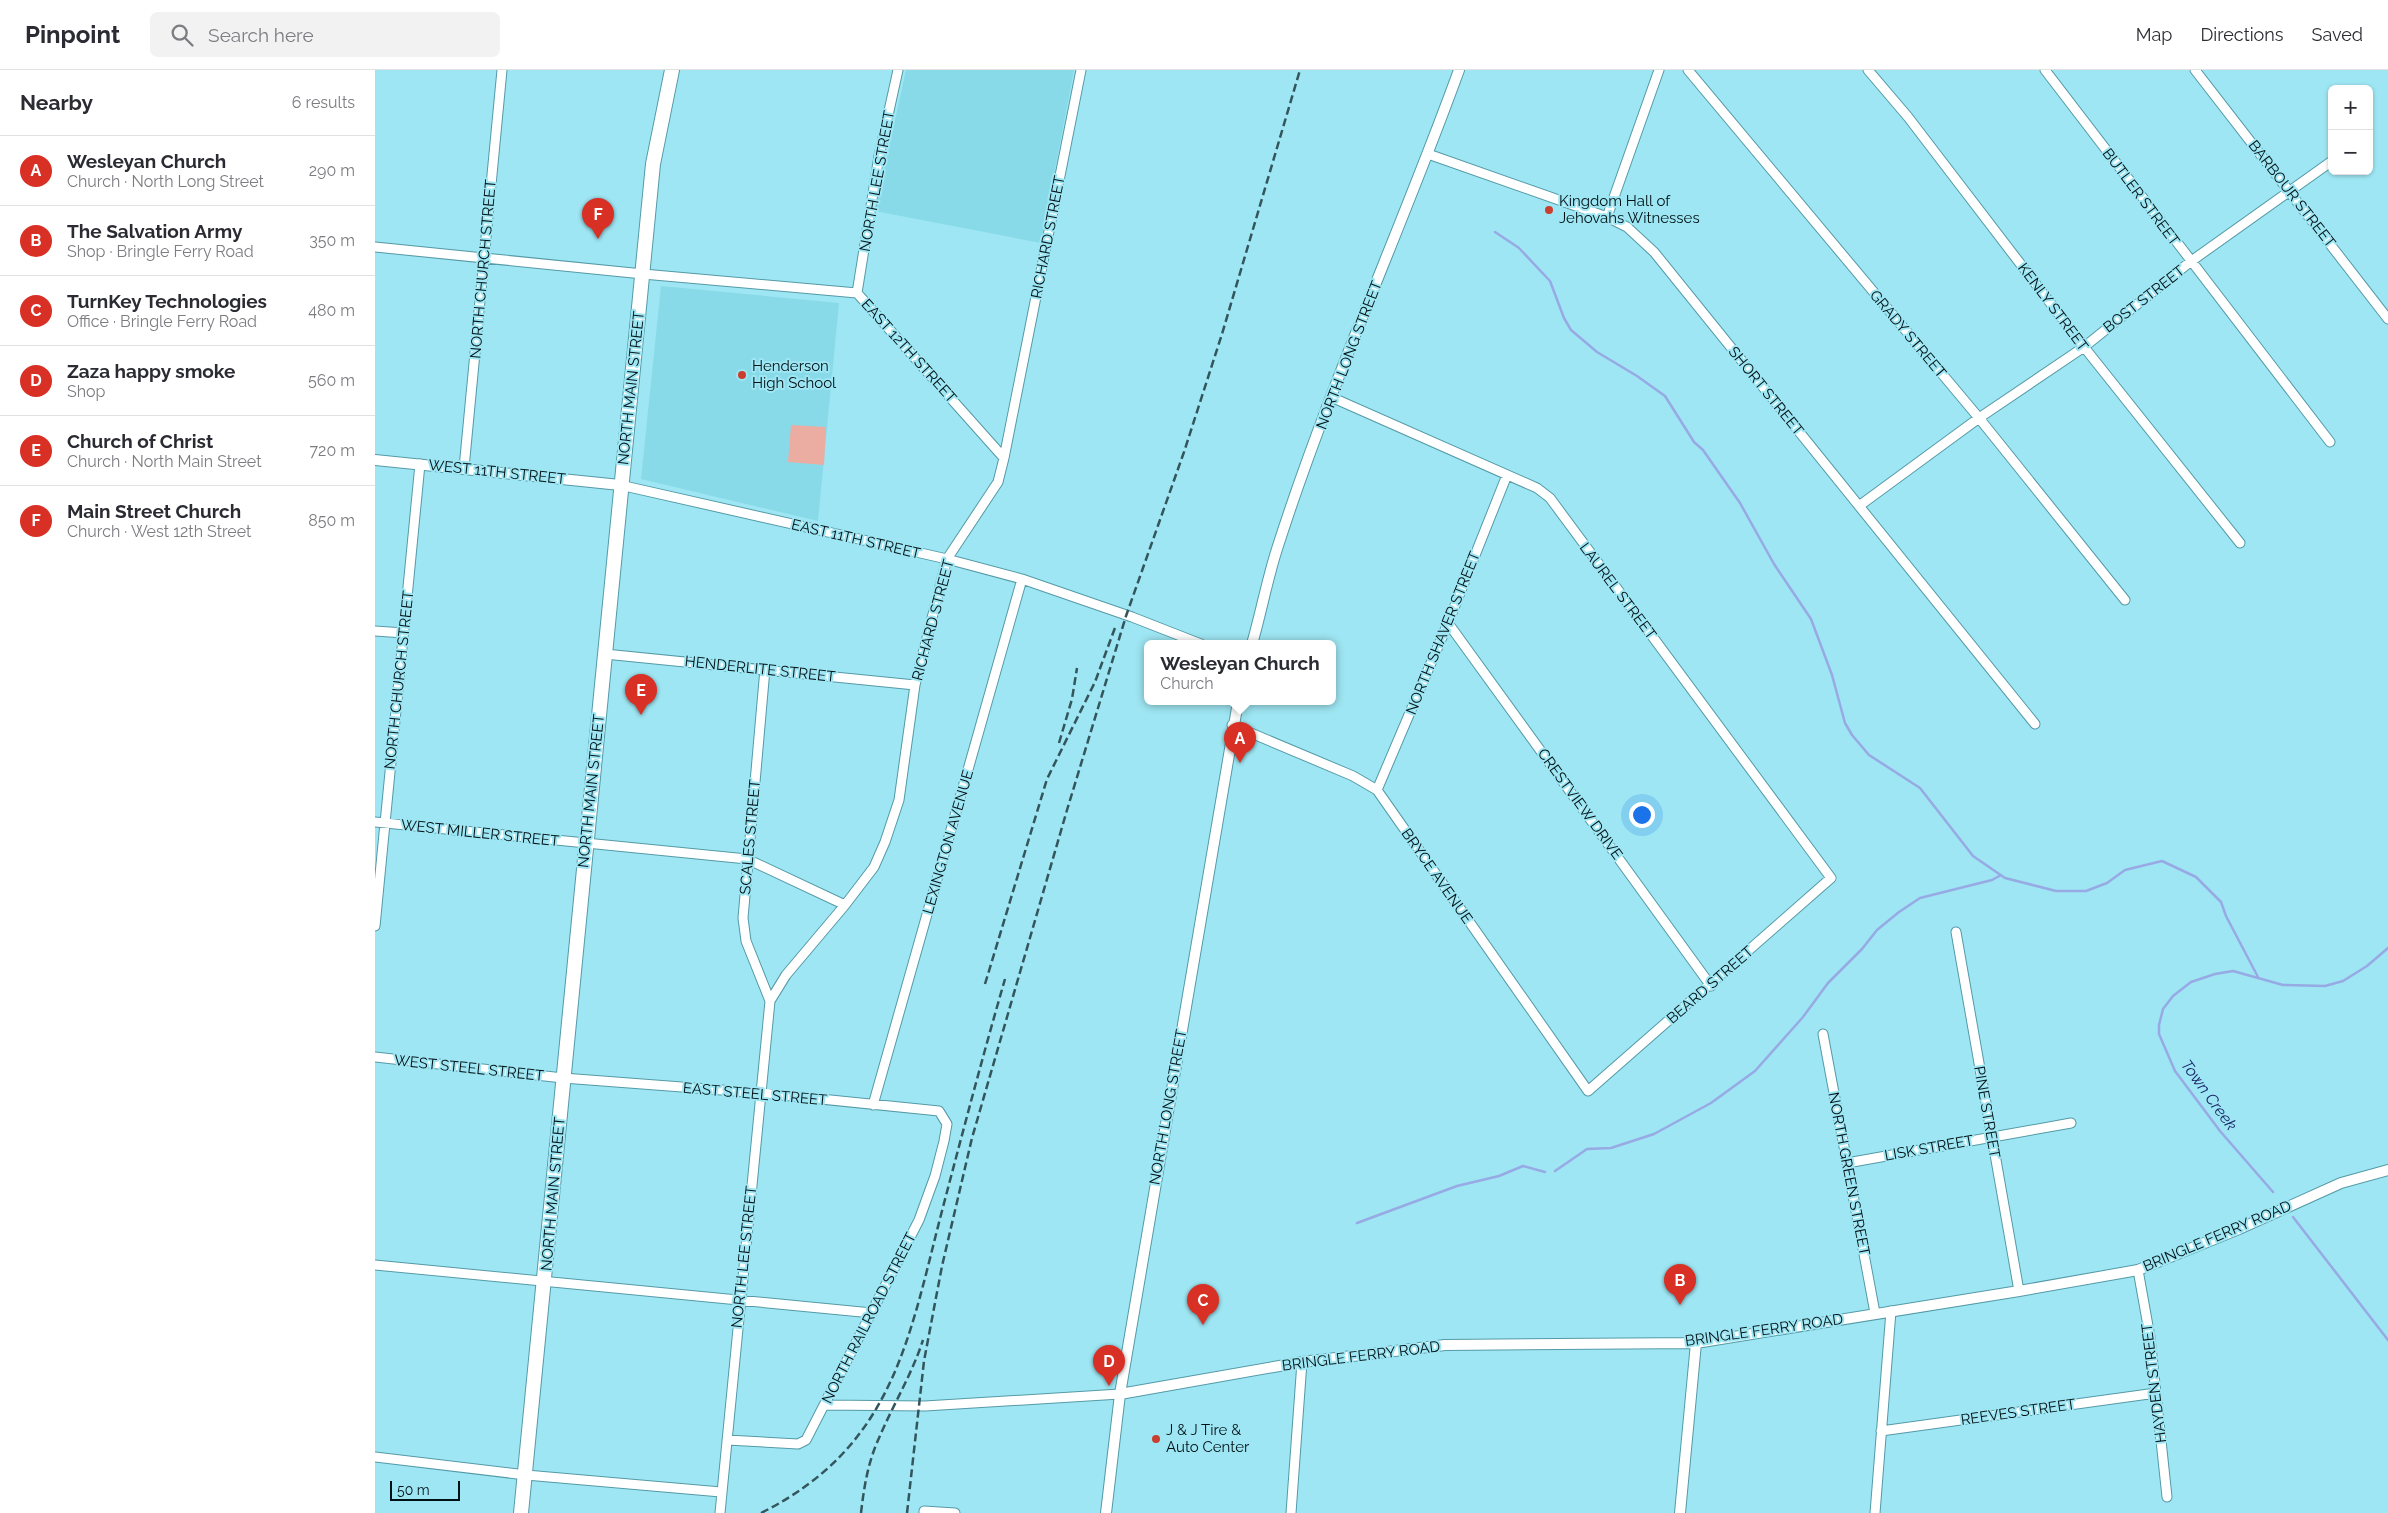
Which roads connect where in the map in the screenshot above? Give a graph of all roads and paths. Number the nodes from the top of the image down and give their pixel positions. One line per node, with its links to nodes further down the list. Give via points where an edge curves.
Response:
1 (502, 70): 16 (street, NORTH CHURCH STREET)
2 (672, 70): 18 (main road, NORTH MAIN STREET, via 653,164)
3 (899, 70): 19 (street, NORTH LEE STREET, via 879,156)
4 (1081, 70): 25 (street, RICHARD STREET)
5 (1459, 70): 11 (street, NORTH LONG STREET)
6 (1659, 70): 14 (street)
7 (1688, 70): 23 (street, GRADY STREET)
8 (1868, 70): 21 (street, KENLY STREET, via 1908,117)
9 (2045, 70): 17 (street, BUTLER STREET)
10 (2195, 70): 13 (street, BARBOUR STREET)
11 (1428, 154): 14 (street, SHORT STREET); 22 (street, NORTH LONG STREET)
12 (2328, 164): 13 (street, BOST STREET)
13 (2290, 191): 17 (street, BOST STREET); 20 (street, BARBOUR STREET)
14 (1607, 217): 31 (street, SHORT STREET, via 1627,227 1654,252)
15 (375, 247): 16 (street, EAST 12TH STREET)
16 (484, 258): 18 (street, EAST 12TH STREET); 28 (street, NORTH CHURCH STREET)
17 (2190, 262): 21 (street, BOST STREET); 24 (street, BUTLER STREET)
18 (643, 274): 19 (street, EAST 12TH STREET); 30 (main road, NORTH MAIN STREET)
19 (857, 292): 25 (street, EAST 12TH STREET)
20 (2388, 319)
21 (2084, 347): 23 (street, BOST STREET); 32 (street, KENLY STREET)
22 (1331, 397): 29 (street, LAUREL STREET); 40 (street, NORTH LONG STREET, via 1277,550)
23 (1979, 418): 31 (street, BOST STREET); 35 (street, GRADY STREET)
24 (2330, 442)
25 (1004, 458): 33 (street, RICHARD STREET, via 997,482)
26 (375, 460): 27 (street, WEST 11TH STREET)
27 (420, 464): 28 (street, WEST 11TH STREET); 38 (street, NORTH CHURCH STREET)
28 (464, 468): 30 (street, WEST 11TH STREET)
29 (1507, 475): 36 (street, NORTH SHAVER STREET); 51 (street, LAUREL STREET, via 1537,488 1550,498)
30 (620, 485): 33 (street, EAST 11TH STREET); 41 (main road, NORTH MAIN STREET)
31 (1859, 506): 45 (street, SHORT STREET)
32 (2239, 543)
33 (947, 559): 34 (street, EAST 11TH STREET); 43 (street, RICHARD STREET)
34 (1022, 579): 39 (street, EAST 11TH STREET); 62 (street, LEXINGTON AVENUE)
35 (2125, 600)
36 (1448, 623): 47 (street, NORTH SHAVER STREET); 55 (street, CRESTVIEW DRIVE)
37 (375, 630): 38 (street)
38 (404, 633): 48 (street, NORTH CHURCH STREET)
39 (1191, 640)
40 (1253, 640)
41 (605, 654): 42 (street, HENDERLITE STREET); 49 (main road, NORTH MAIN STREET)
42 (765, 669): 43 (street, HENDERLITE STREET); 50 (street, SCALES STREET)
43 (915, 685): 52 (street, RICHARD STREET, via 895,816 873,867)
44 (1237, 705): 46 (street, NORTH LONG STREET)
45 (2035, 724)
46 (1232, 725): 47 (street, BRYCE AVENUE, via 1353,776); 79 (street, NORTH LONG STREET)
47 (1377, 790): 60 (street, BRYCE AVENUE)
48 (379, 823): 49 (street, WEST MILLER STREET); 53 (street, NORTH CHURCH STREET)
49 (585, 843): 50 (street, WEST MILLER STREET); 59 (main road, NORTH MAIN STREET)
50 (747, 859): 52 (street, WEST MILLER STREET); 56 (street, SCALES STREET, via 743,918 746,941)
51 (1831, 878): 55 (street, BEARD STREET)
52 (845, 905): 56 (street, RICHARD STREET, via 786,975)
53 (375, 926)
54 (1955, 932): 65 (street, PINE STREET)
55 (1711, 986): 60 (street, BEARD STREET)
56 (770, 1001): 61 (street, NORTH LEE STREET)
57 (1823, 1034): 66 (street, NORTH GREEN STREET)
58 (375, 1057): 59 (street, WEST STEEL STREET)
59 (563, 1078): 61 (street, EAST STEEL STREET); 70 (main road, NORTH MAIN STREET)
60 (1588, 1091)
61 (761, 1093): 62 (street, EAST STEEL STREET); 72 (street, NORTH LEE STREET)
62 (873, 1105): 63 (street, EAST STEEL STREET, via 939,1111)
63 (945, 1118): 75 (street, NORTH RAILROAD STREET, via 944,1141 919,1220)
64 (2071, 1123): 65 (street, LISK STREET)
65 (1991, 1136): 66 (street, LISK STREET); 71 (street, PINE STREET)
66 (1847, 1163): 74 (street, NORTH GREEN STREET)
67 (2388, 1170): 69 (street, BRINGLE FERRY ROAD, via 2341,1183)
68 (375, 1265): 70 (street)
69 (2138, 1270): 71 (street, BRINGLE FERRY ROAD); 78 (street, HAYDEN STREET)
70 (545, 1281): 72 (street); 84 (main road, NORTH MAIN STREET)
71 (2019, 1291): 73 (street, BRINGLE FERRY ROAD)
72 (739, 1301): 75 (street); 82 (street, NORTH LEE STREET)
73 (1891, 1311): 74 (street, BRINGLE FERRY ROAD); 81 (street)
74 (1875, 1313): 76 (street, BRINGLE FERRY ROAD)
75 (872, 1314): 80 (street, NORTH RAILROAD STREET)
76 (1696, 1342): 77 (street, BRINGLE FERRY ROAD, via 1445,1345); 93 (street)
77 (1302, 1362): 79 (street, BRINGLE FERRY ROAD); 92 (street)
78 (2156, 1393): 81 (street, REEVES STREET); 86 (street, HAYDEN STREET)
79 (1120, 1394): 80 (street, via 894,1406); 91 (street, NORTH LONG STREET)
80 (825, 1405): 82 (street, NORTH RAILROAD STREET, via 806,1440 798,1444)
81 (1881, 1432): 94 (street)
82 (727, 1440): 85 (street, NORTH LEE STREET)
83 (375, 1457): 84 (street)
84 (526, 1475): 85 (street); 87 (main road, NORTH MAIN STREET)
85 (721, 1492): 88 (street, NORTH LEE STREET)
86 (2167, 1496)
87 (521, 1513)
88 (720, 1513)
89 (924, 1513): 90 (street, via 924,1510)
90 (955, 1513)
91 (1106, 1513)
92 (1291, 1513)
93 (1680, 1513)
94 (1875, 1513)

